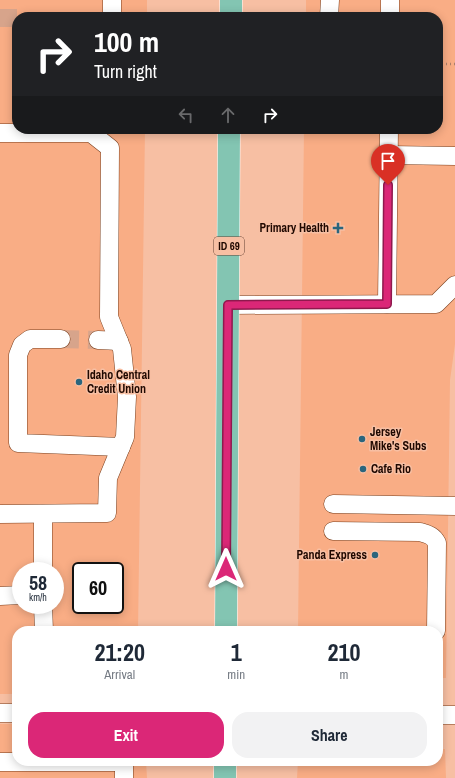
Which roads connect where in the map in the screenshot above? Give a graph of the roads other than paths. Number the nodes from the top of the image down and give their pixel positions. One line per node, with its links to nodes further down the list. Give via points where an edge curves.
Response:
1 (112, 0): 5 (street)
2 (231, 0): 6 (main road)
3 (330, 0): 7 (street)
4 (390, 0): 8 (street)
5 (112, 12)
6 (231, 12)
7 (329, 12)
8 (390, 12)
9 (0, 133): 10 (street)
10 (12, 133)
11 (92, 134): 21 (street, via 110,148 109,317)
12 (229, 134): 18 (main road, ID 69)
13 (389, 134): 14 (street)
14 (389, 155): 15 (street); 17 (street)
15 (455, 156)
16 (455, 285): 17 (street, via 436,304)
17 (387, 304): 18 (street)
18 (228, 305): 33 (main road, ID 69)
19 (61, 339): 22 (street, via 30,339 22,345 18,355 18,443)
20 (98, 340): 21 (street)
21 (119, 341): 22 (street, via 127,397 125,437)
22 (121, 447): 26 (street, via 108,478 107,513)
23 (333, 504): 24 (street)
24 (455, 506)
25 (0, 514): 26 (street)
26 (43, 514): 28 (street)
27 (333, 531): 34 (street, via 430,534 436,543)
28 (43, 562)
29 (0, 596): 30 (street)
30 (12, 596)
31 (43, 614): 32 (street)
32 (44, 626)
33 (226, 626)
34 (436, 626)
35 (0, 713): 36 (street)
36 (12, 713)
37 (443, 715): 38 (street)
38 (455, 715)
39 (31, 766): 42 (street)
40 (124, 766): 43 (street)
41 (225, 766): 44 (main road)
42 (8, 767)
43 (124, 778)
44 (225, 778)

